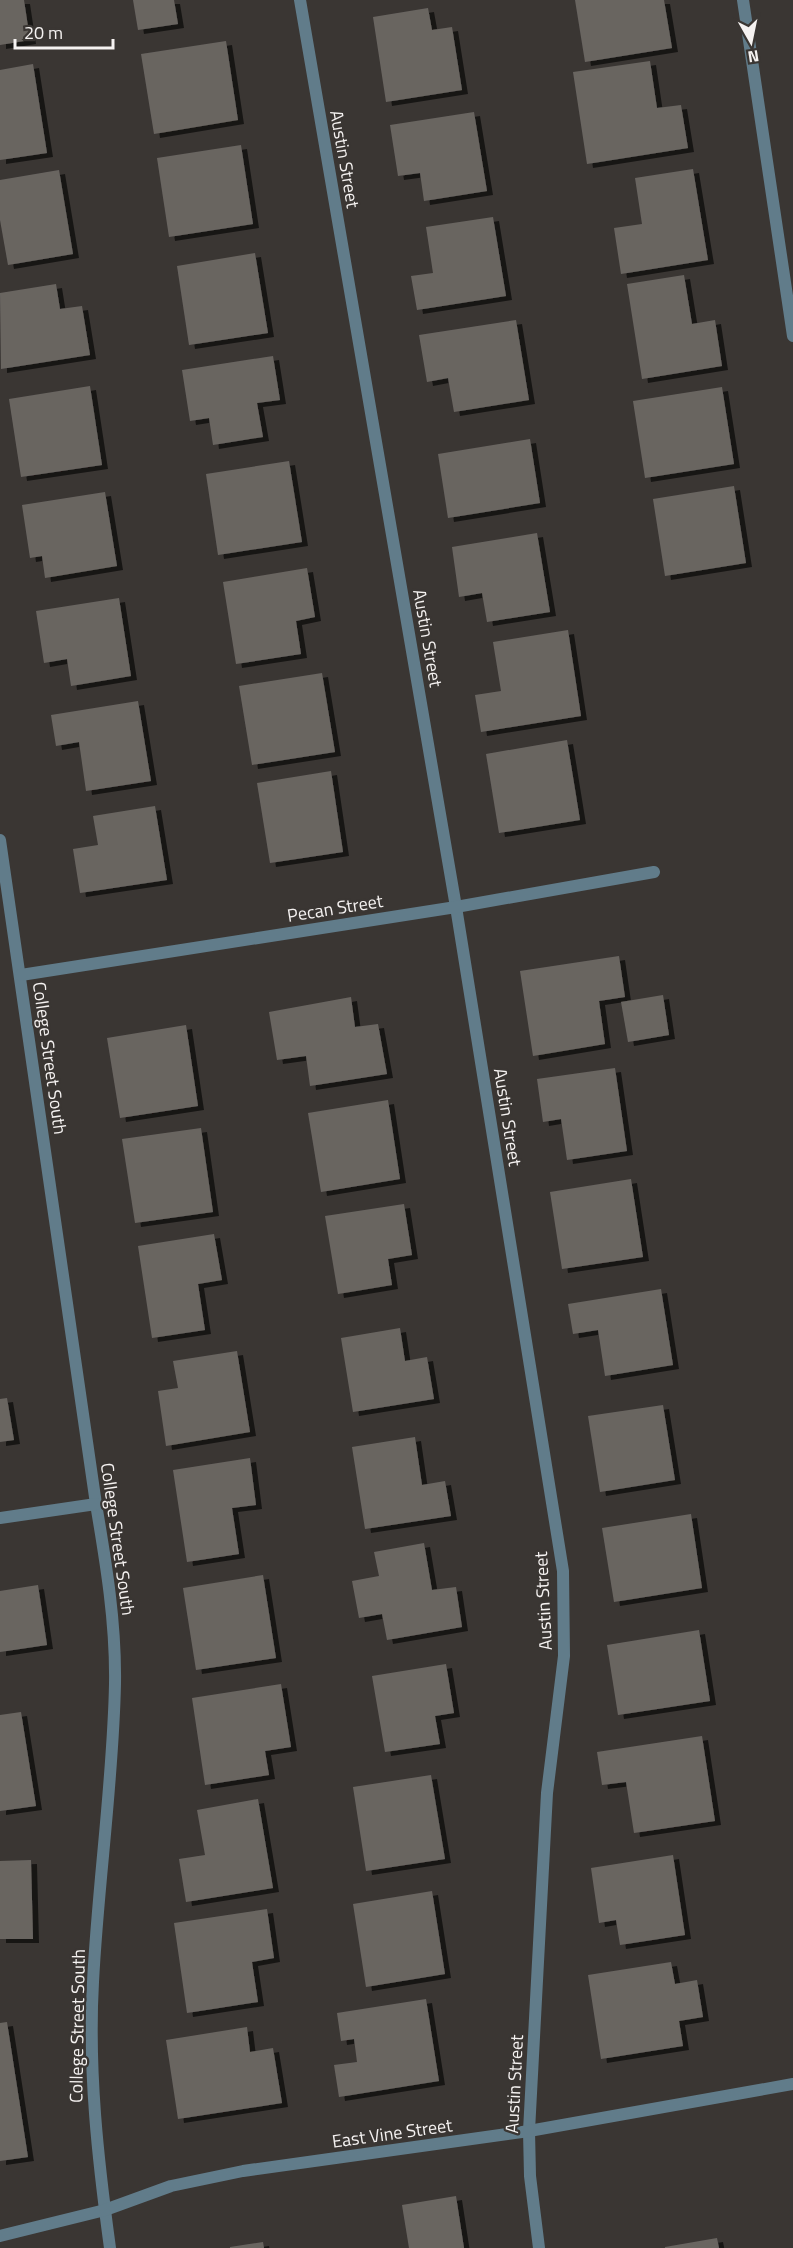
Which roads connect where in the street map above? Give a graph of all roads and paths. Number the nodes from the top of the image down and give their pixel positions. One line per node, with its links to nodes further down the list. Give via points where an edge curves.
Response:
1 (300, 0): 6 (street, Austin Street)
2 (743, 0): 3 (street)
3 (793, 336)
4 (0, 840): 7 (street, College Street South)
5 (654, 872): 6 (street, Pecan Street)
6 (456, 907): 7 (street, Pecan Street); 11 (street, Austin Street, via 563,1571 564,1656 547,1793)
7 (21, 975): 8 (street, College Street South)
8 (96, 1504): 9 (street); 12 (street, College Street South, via 112,1618 115,1683 93,1983 93,2100)
9 (0, 1518)
10 (793, 2084): 11 (street, East Vine Street)
11 (529, 2131): 12 (street, East Vine Street, via 243,2171 171,2186); 15 (street, Austin Street)
12 (105, 2210): 13 (street, East Vine Street); 14 (street, College Street South)
13 (0, 2236)
14 (110, 2248)
15 (539, 2248)

